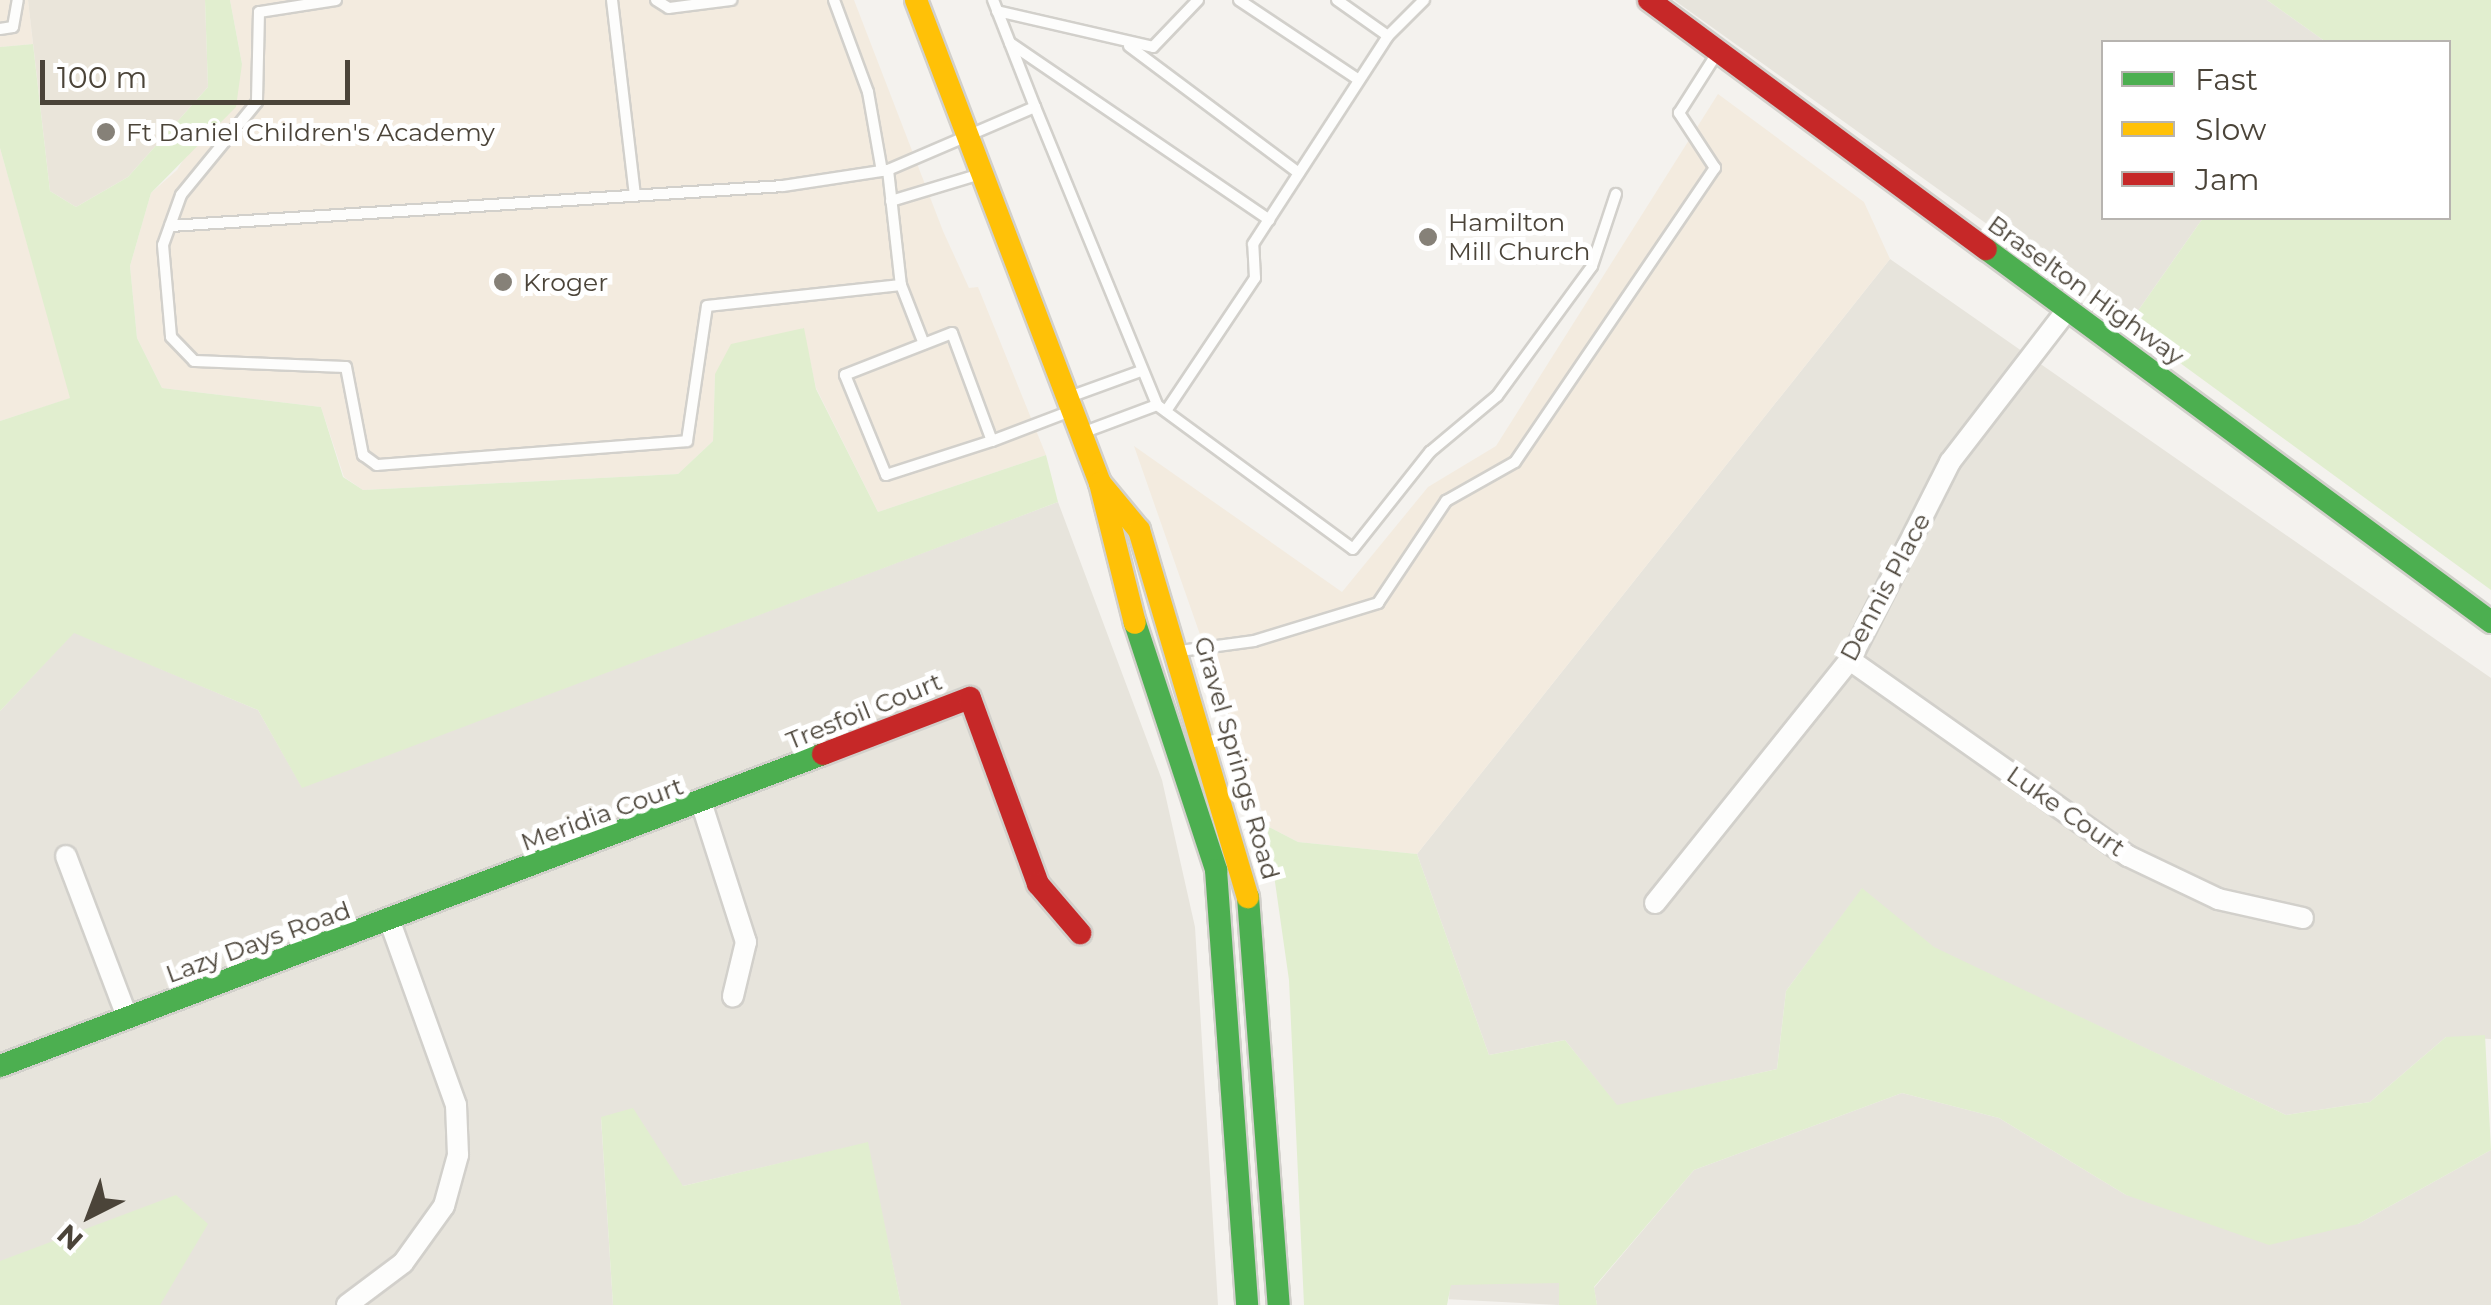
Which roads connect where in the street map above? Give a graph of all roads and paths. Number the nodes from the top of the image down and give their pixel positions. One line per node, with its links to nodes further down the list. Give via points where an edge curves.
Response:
1 (18, 0): 15 (lane, via 13,27)
2 (336, 0): 14 (lane)
3 (612, 0): 27 (lane)
4 (656, 0): 5 (lane, via 670,8)
5 (731, 0)
6 (834, 0): 23 (lane, via 868,92)
7 (916, 0): 22 (main road, Gravel Springs Road)
8 (1198, 0): 18 (lane, via 1153,46)
9 (1239, 0): 20 (lane)
10 (1337, 0): 16 (lane)
11 (1424, 0): 16 (lane)
12 (1649, 0): 19 (main road, Braselton Highway)
13 (995, 5): 17 (lane); 18 (lane)
14 (258, 6): 30 (lane, via 257,102 181,195)
15 (0, 29)
16 (1388, 36): 20 (lane)
17 (1010, 43): 21 (lane); 29 (lane)
18 (1128, 46): 24 (lane)
19 (1719, 52): 32 (main road, Braselton Highway); 41 (lane, via 1679,113 1714,168 1516,462 1446,501 1378,603 1254,641)
20 (1359, 80): 24 (lane)
21 (1035, 107): 22 (lane); 34 (lane)
22 (968, 135): 23 (lane); 25 (main road, Gravel Springs Road)
23 (885, 171): 27 (lane); 28 (lane)
24 (1299, 173): 29 (lane)
25 (983, 174): 28 (lane); 35 (main road, Gravel Springs Road)
26 (1616, 194): 36 (lane, via 1592,266 1497,396 1430,452 1354,548)
27 (636, 196): 30 (lane)
28 (891, 200): 31 (lane)
29 (1269, 220): 36 (lane, via 1254,244 1255,278)
30 (170, 226): 31 (lane, via 163,244 171,337 194,361 346,367 363,455 377,465 687,441 707,306)
31 (901, 284): 33 (lane)
32 (2067, 310): 40 (main road, Braselton Highway); 42 (street, Dennis Place, via 1950,462)
33 (924, 344): 38 (lane, via 952,333); 38 (lane, via 845,375 886,474)
34 (1141, 371): 35 (lane); 36 (lane)
35 (1071, 404): 37 (main road, Gravel Springs Road); 38 (lane)
36 (1161, 408): 37 (lane)
37 (1081, 433): 39 (main road, Gravel Springs Road)
38 (992, 441)
39 (1100, 484): 41 (main road, Gravel Springs Road, via 1139,530); 53 (main road, Gravel Springs Road, via 1108,538 1216,870)
40 (2491, 622)
41 (1179, 651): 54 (main road, Gravel Springs Road, via 1248,894)
42 (1850, 660): 45 (street, Dennis Place); 46 (street, Luke Court, via 2128,856 2218,899)
43 (702, 805): 47 (main road, Meridia Court); 48 (main road, Tresfoil Court, via 970,698 1038,884); 49 (street, Meridia Court, via 746,942)
44 (66, 856): 50 (street)
45 (1655, 903)
46 (2303, 918)
47 (390, 922): 50 (main road, Lazy Days Road); 52 (street, Lazy Days Road, via 456,1105 458,1155 444,1206 403,1263)
48 (1080, 934)
49 (733, 996)
50 (128, 1020): 51 (main road, Lazy Days Road)
51 (0, 1066)
52 (347, 1305)
53 (1247, 1305)
54 (1279, 1305)

